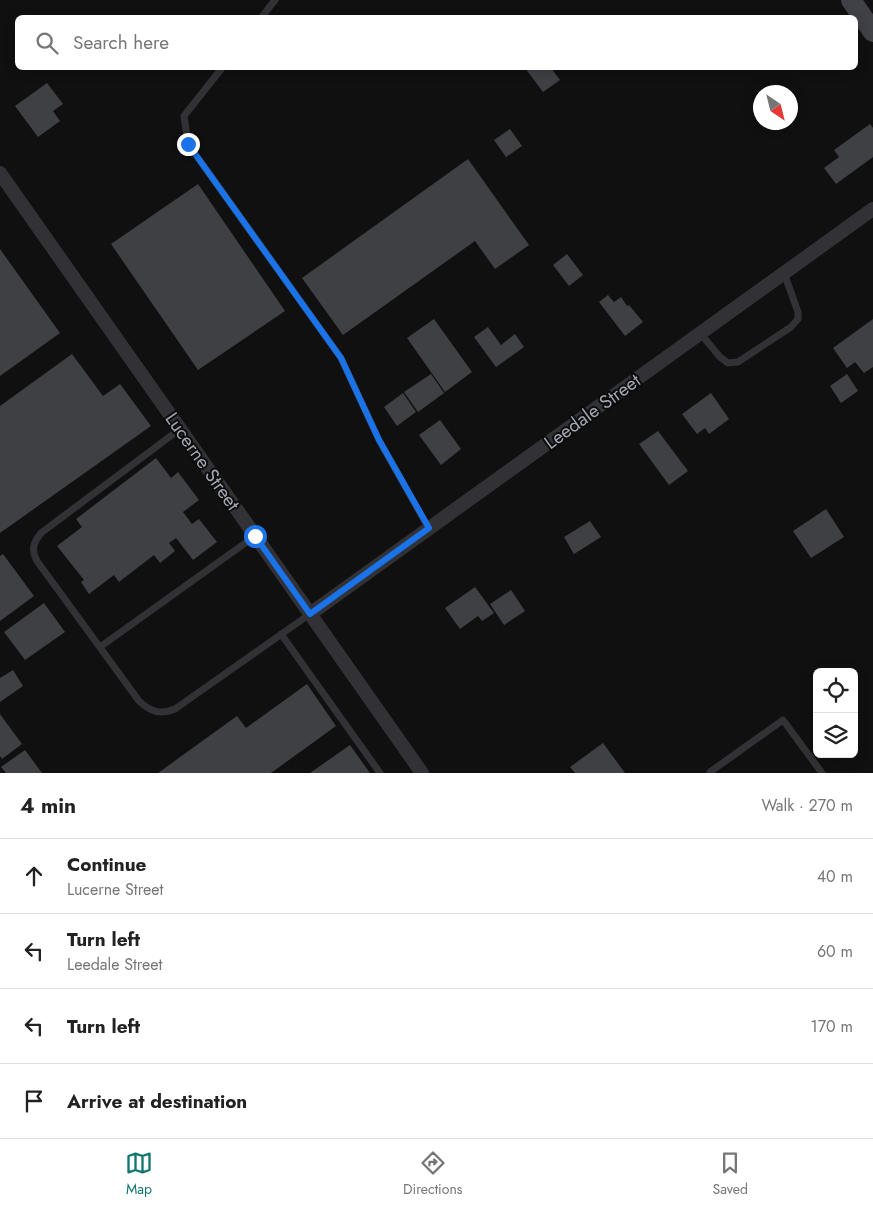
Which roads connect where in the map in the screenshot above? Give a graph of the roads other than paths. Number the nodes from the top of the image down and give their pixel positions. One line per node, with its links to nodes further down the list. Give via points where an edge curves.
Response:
1 (275, 0): 3 (lane)
2 (851, 0): 4 (main road)
3 (263, 15)
4 (873, 32)
5 (220, 70): 11 (lane, via 184,116 188,144 341,358 379,440)
6 (2, 180): 10 (street, Lucerne Street)
7 (873, 209): 8 (street, Leedale Street)
8 (784, 273): 9 (street, Leedale Street); 9 (lane, via 798,312 798,319 792,327 738,362 728,363)
9 (700, 333): 11 (street, Leedale Street)
10 (180, 429): 12 (street, Lucerne Street); 15 (lane, via 48,526 36,539 33,554 37,561)
11 (429, 528): 13 (street, Leedale Street)
12 (255, 536): 13 (street, Lucerne Street); 15 (lane)
13 (310, 614): 14 (lane); 18 (street, Lucerne Street)
14 (281, 634): 15 (lane, via 175,709 166,712 146,708); 17 (lane)
15 (100, 647)
16 (710, 772): 19 (lane, via 783,720)
17 (380, 773)
18 (422, 773)
19 (822, 773)

